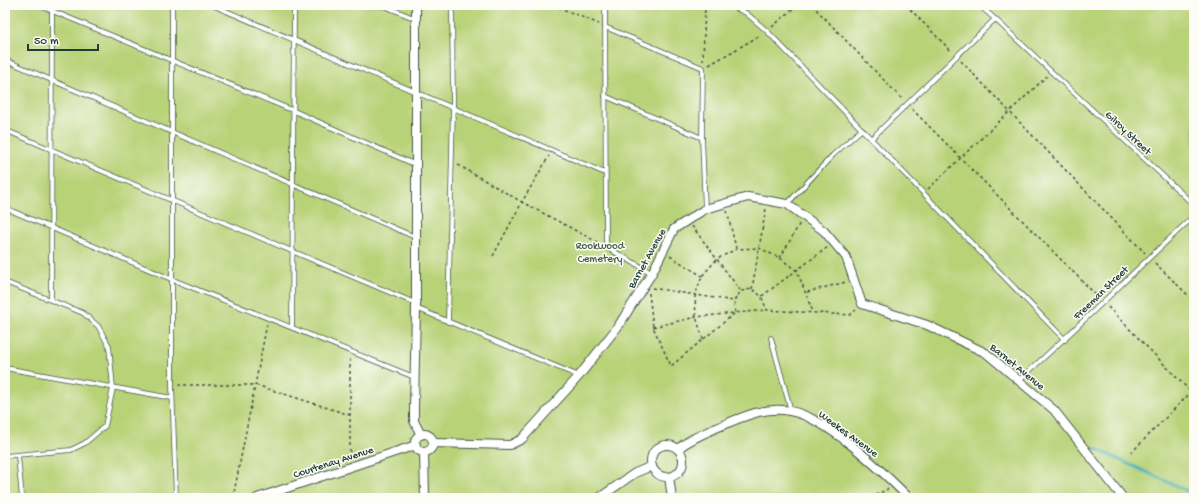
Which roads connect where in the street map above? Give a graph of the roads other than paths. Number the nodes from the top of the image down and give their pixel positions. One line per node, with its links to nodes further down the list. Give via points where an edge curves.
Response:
1 (38, 5): 11 (lane)
2 (172, 5): 17 (lane)
3 (212, 5): 15 (lane)
4 (294, 5): 15 (lane)
5 (382, 5): 12 (lane)
6 (416, 5): 12 (street)
7 (452, 5): 21 (lane)
8 (605, 5): 14 (lane)
9 (729, 5): 23 (lane, via 746,13 767,31)
10 (979, 5): 13 (lane, Gilroy Street)
11 (52, 11): 17 (lane); 18 (lane)
12 (416, 19): 19 (street)
13 (995, 19): 27 (lane); 34 (lane, Gilroy Street)
14 (605, 27): 20 (lane); 26 (lane, via 703,68)
15 (294, 40): 19 (lane); 22 (lane)
16 (5, 60): 18 (lane)
17 (172, 60): 22 (lane); 25 (lane)
18 (51, 79): 25 (lane); 28 (lane)
19 (416, 92): 21 (lane); 29 (street)
20 (605, 96): 26 (lane); 30 (lane)
21 (453, 107): 30 (lane); 46 (lane)
22 (294, 111): 29 (lane); 31 (lane)
23 (862, 129): 27 (lane); 33 (lane, via 833,155)
24 (5, 130): 28 (lane)
25 (171, 132): 31 (lane); 32 (lane)
26 (702, 138): 36 (lane)
27 (871, 139): 49 (lane)
28 (51, 150): 32 (lane); 38 (lane)
29 (416, 165): 39 (street)
30 (605, 173): 41 (lane, via 606,247)
31 (293, 184): 39 (lane); 40 (lane)
32 (172, 199): 40 (lane); 42 (lane)
33 (787, 204): 36 (street, Barnet Avenue, via 748,197); 53 (street, Barnet Avenue, via 824,230 846,257 862,304 928,324 986,353)
34 (1194, 205)
35 (5, 208): 38 (lane)
36 (705, 209): 41 (street, Barnet Avenue, via 674,229)
37 (1194, 216): 49 (lane, Freeman Street)
38 (50, 227): 42 (lane); 44 (lane)
39 (415, 237): 45 (street)
40 (293, 252): 45 (lane); 47 (lane)
41 (652, 273): 51 (street, Barnet Avenue, via 619,325)
42 (171, 279): 47 (lane); 55 (lane)
43 (5, 282): 44 (lane)
44 (51, 300): 54 (lane, via 83,313 98,326 109,346)
45 (416, 305): 46 (lane); 52 (street)
46 (448, 322): 51 (lane)
47 (292, 327): 52 (lane)
48 (771, 338): 56 (lane)
49 (1064, 340): 53 (lane, Freeman Street)
50 (5, 368): 54 (lane)
51 (578, 376): 58 (street, Barnet Avenue, via 522,439 510,445)
52 (414, 377): 57 (street, via 414,421)
53 (1018, 381): 73 (street, Barnet Avenue, via 1054,410)
54 (113, 388): 55 (lane); 63 (lane, via 105,426 85,443 70,450)
55 (172, 398): 67 (lane)
56 (791, 411): 60 (street, Weekes Avenue, via 772,410 751,414 706,433); 72 (street, Weekes Avenue, via 809,418 837,436 897,485)
57 (421, 435): 58 (street, via 430,436); 59 (street, via 417,438)
58 (434, 443): 61 (street, via 431,449)
59 (416, 445): 61 (street); 68 (street, Courtenay Avenue)
60 (678, 449): 64 (street, via 670,446 659,448 653,454); 65 (street, via 683,460 682,468)
61 (424, 452): 69 (street)
62 (5, 456): 63 (lane)
63 (18, 456): 66 (lane)
64 (652, 466): 65 (street, via 658,475); 70 (street, via 635,472)
65 (669, 478): 71 (street)
66 (22, 498)
67 (176, 498)
68 (257, 498)
69 (425, 498)
70 (599, 498)
71 (672, 498)
72 (909, 498)
73 (1123, 498)

